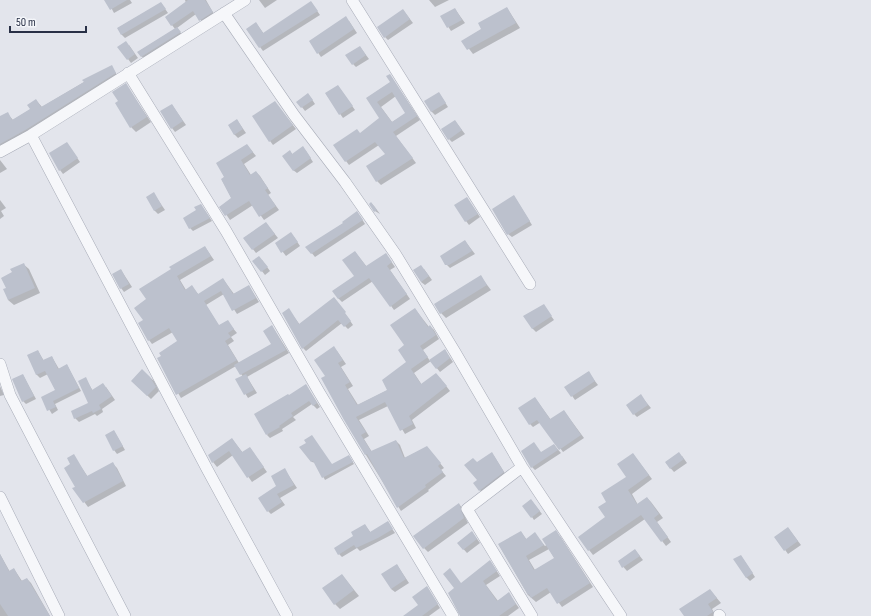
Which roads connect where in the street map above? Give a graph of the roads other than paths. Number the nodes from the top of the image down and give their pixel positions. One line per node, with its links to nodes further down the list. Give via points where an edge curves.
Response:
1 (245, 0): 3 (street)
2 (352, 0): 7 (street)
3 (224, 13): 4 (street); 9 (street, via 294,115 396,255)
4 (128, 73): 5 (street); 14 (street, via 226,231)
5 (32, 135): 6 (street); 13 (street)
6 (0, 152)
7 (530, 284)
8 (0, 364): 12 (street, via 10,395)
9 (522, 468): 15 (street, via 467,509); 16 (street)
10 (0, 496): 11 (street)
11 (59, 616)
12 (125, 616)
13 (287, 616)
14 (453, 616)
15 (532, 616)
16 (621, 616)

